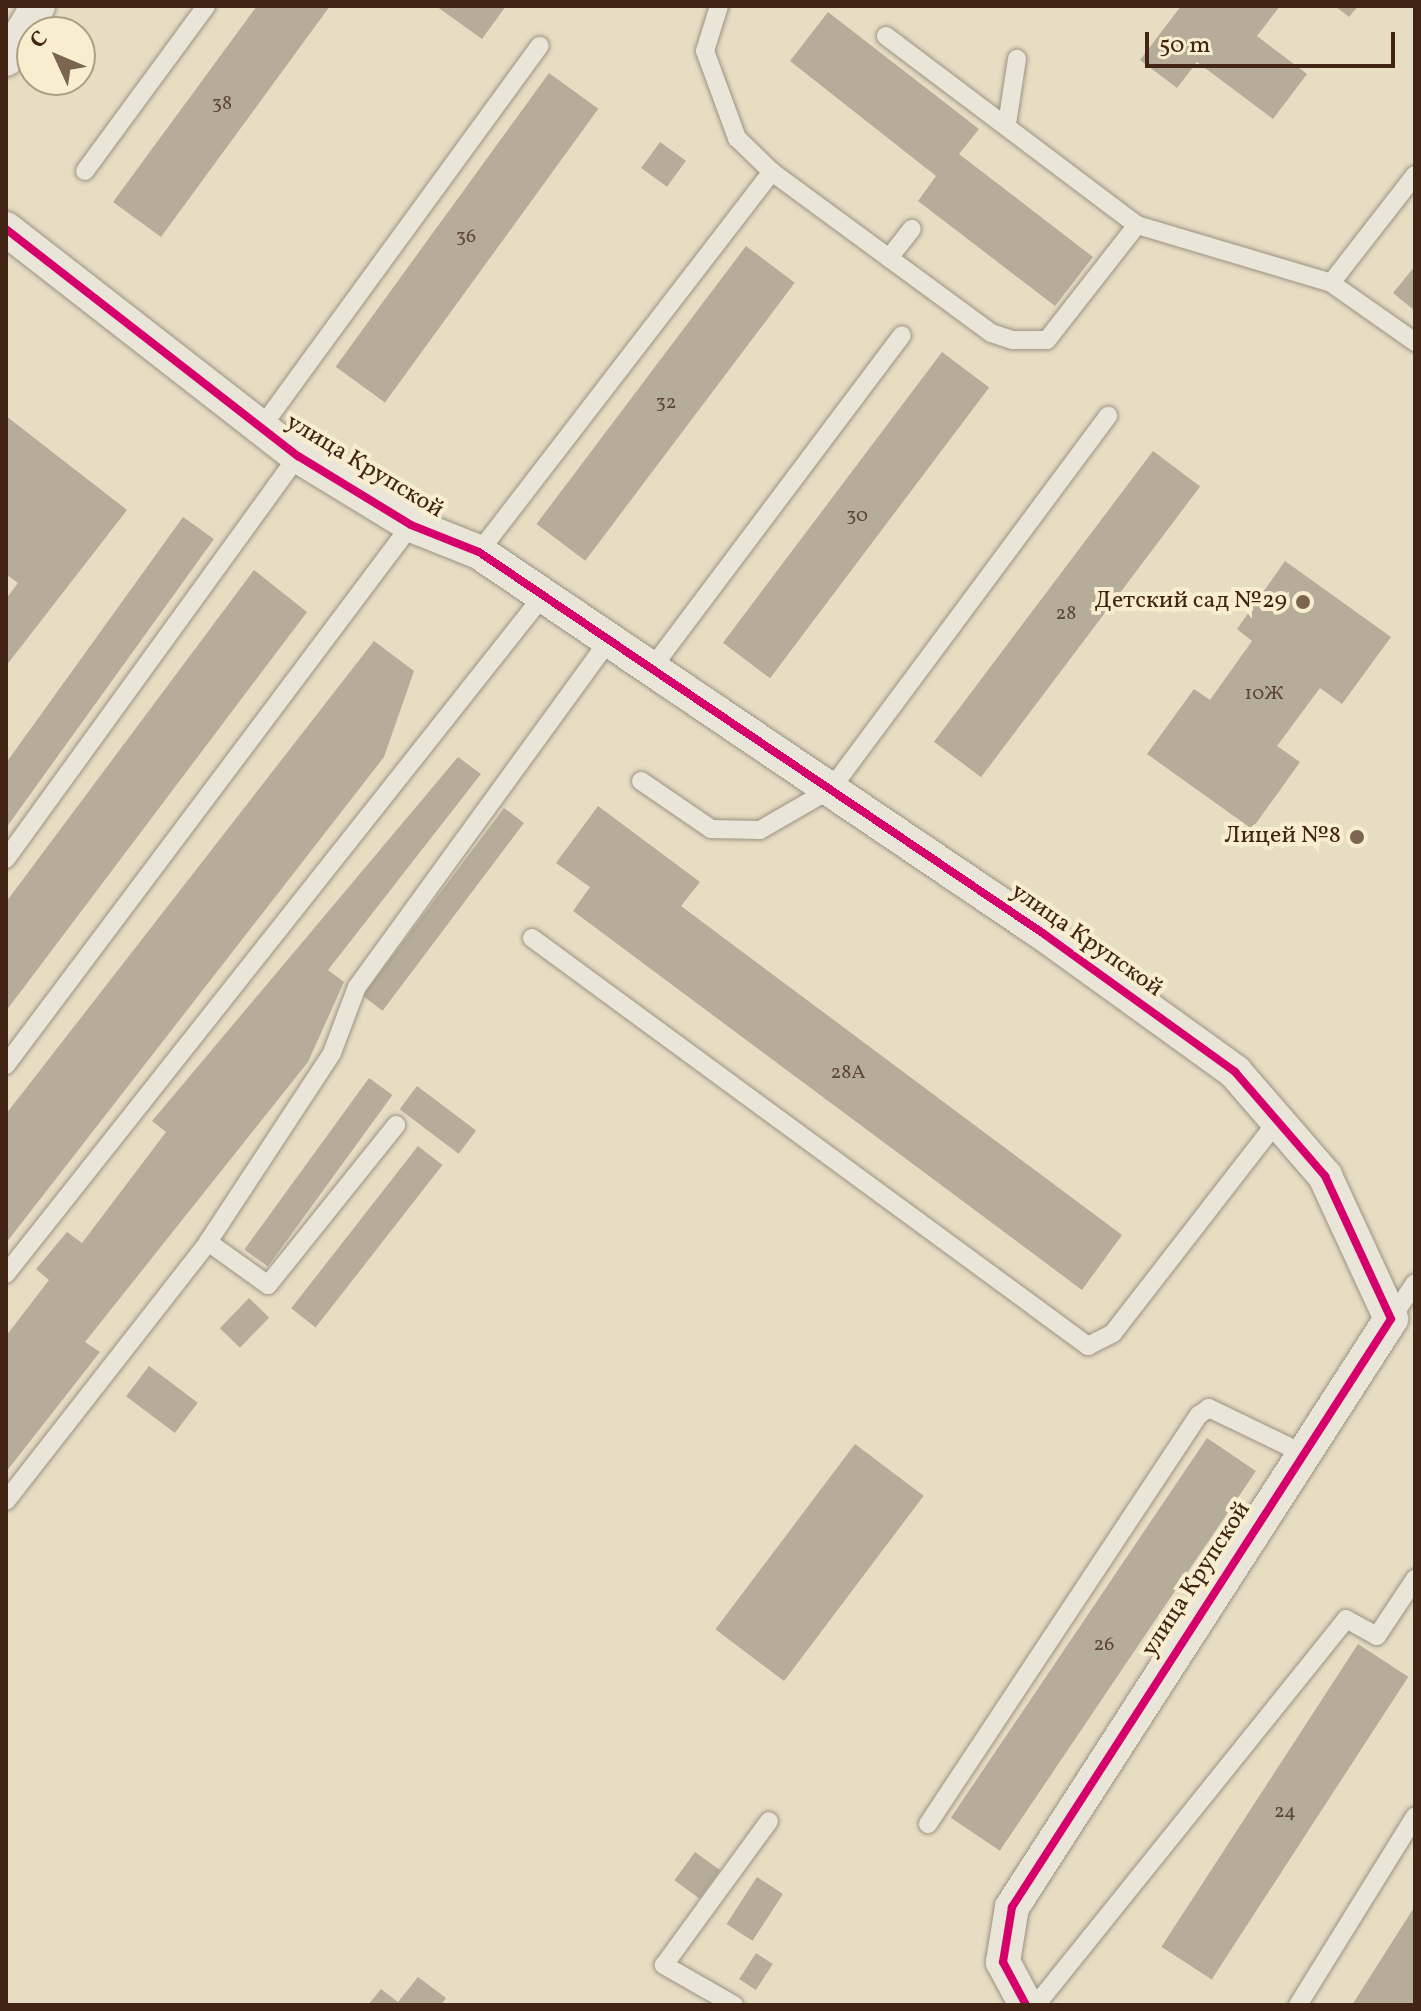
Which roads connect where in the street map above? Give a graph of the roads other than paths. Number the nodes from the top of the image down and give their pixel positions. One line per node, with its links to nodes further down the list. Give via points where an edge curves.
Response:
1 (38, 6): 6 (street)
2 (206, 6): 9 (lane)
3 (719, 6): 10 (lane, via 705,51 737,138)
4 (886, 36): 8 (lane)
5 (540, 46): 20 (lane)
6 (6, 59)
7 (1017, 59): 8 (lane)
8 (1007, 124): 12 (lane)
9 (85, 171)
10 (772, 172): 15 (lane); 23 (lane)
11 (1415, 175): 16 (lane)
12 (1137, 225): 15 (lane, via 1047,340 1013,340 991,333); 16 (lane)
13 (6, 229): 20 (street, улица Крупской)
14 (912, 229): 15 (lane)
15 (889, 258)
16 (1331, 283): 18 (lane)
17 (902, 335): 26 (lane)
18 (1415, 342)
19 (1108, 416): 28 (lane)
20 (261, 428): 21 (street, улица Крупской)
21 (298, 456): 22 (street, улица Крупской); 29 (lane)
22 (411, 525): 23 (street, улица Крупской); 31 (lane)
23 (479, 552): 24 (street, улица Крупской)
24 (542, 597): 25 (street, улица Крупской); 35 (lane)
25 (609, 640): 26 (street, улица Крупской); 34 (lane, via 357,987 332,1053)
26 (652, 668): 28 (street, улица Крупской)
27 (641, 781): 28 (lane, via 711,829 760,830)
28 (831, 789): 32 (street, улица Крупской, via 1235,1072)
29 (6, 859)
30 (532, 938): 32 (lane, via 1088,1346 1113,1333)
31 (6, 1065)
32 (1279, 1119): 37 (street, улица Крупской, via 1325,1176)
33 (396, 1125): 34 (lane, via 268,1285)
34 (208, 1242): 39 (lane)
35 (6, 1274)
36 (1415, 1283): 37 (lane)
37 (1391, 1319): 38 (street, улица Крупской)
38 (1302, 1453): 43 (lane, via 1209,1408 1199,1415); 45 (street, улица Крупской, via 1012,1907 1003,1962)
39 (6, 1501)
40 (1415, 1579): 46 (lane, via 1377,1636 1346,1619)
41 (1415, 1816): 47 (lane)
42 (769, 1821): 44 (lane, via 664,1965)
43 (928, 1824)
44 (734, 2005)
45 (1026, 2005)
46 (1036, 2005)
47 (1298, 2005)

